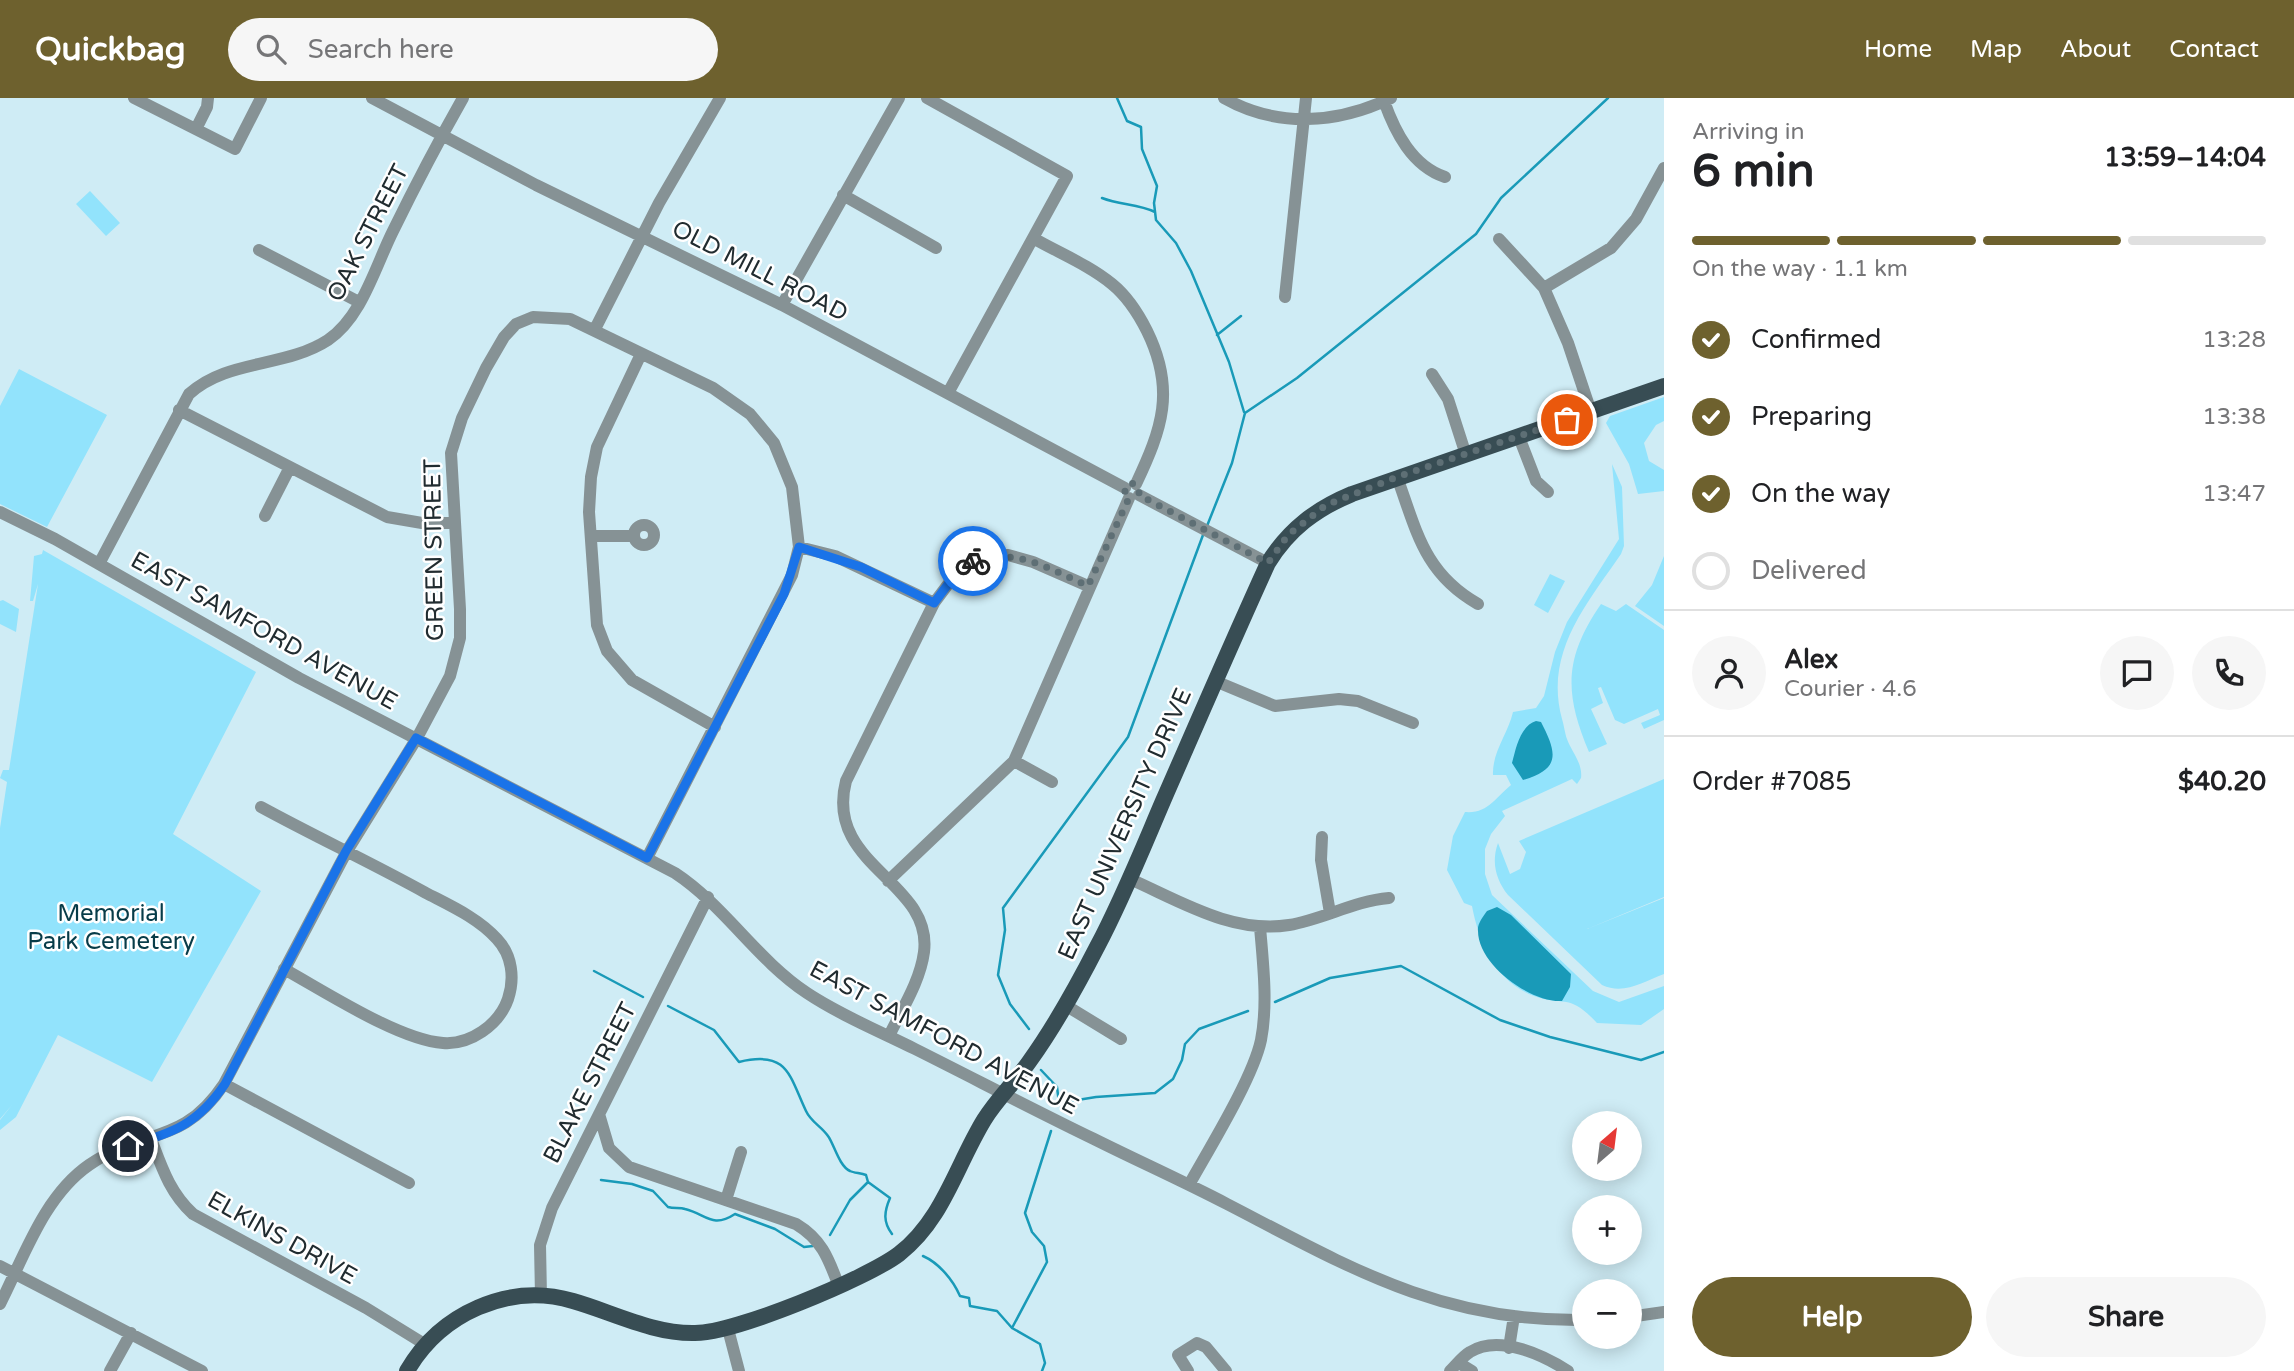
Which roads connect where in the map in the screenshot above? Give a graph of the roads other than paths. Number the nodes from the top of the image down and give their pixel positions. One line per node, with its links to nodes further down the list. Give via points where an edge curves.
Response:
1 (134, 98): 13 (street)
2 (208, 98): 13 (street)
3 (261, 98): 13 (street, via 235,149)
4 (372, 98): 14 (street, OLD MILL ROAD)
5 (463, 98): 14 (street, OAK STREET)
6 (720, 98): 18 (street)
7 (899, 98): 17 (street)
8 (927, 98): 19 (street, via 1067,176)
9 (1224, 98): 12 (street, via 1262,115)
10 (1306, 98): 12 (street)
11 (1387, 100): 12 (street, via 1341,116); 16 (street, via 1390,118 1414,156 1432,173)
12 (1301, 121): 24 (street)
13 (196, 129)
14 (443, 134): 18 (street, OLD MILL ROAD, via 536,185); 25 (street, OAK STREET)
15 (1664, 169): 23 (street, via 1636,219 1612,248)
16 (1445, 177)
17 (843, 195): 21 (street); 26 (street)
18 (643, 235): 26 (street, OLD MILL ROAD); 27 (street)
19 (1033, 238): 31 (street); 38 (street, via 1112,284 1137,312 1157,352 1163,413)
20 (1499, 239): 23 (street)
21 (936, 248)
22 (259, 250): 25 (street)
23 (1544, 288): 33 (street)
24 (1285, 298)
25 (359, 302): 32 (street, OAK STREET, via 329,339 296,355 215,376 189,394)
26 (782, 305): 31 (street, OLD MILL ROAD)
27 (594, 329): 28 (street, GREEN STREET); 42 (street, GREEN STREET, via 552,315 516,324 504,337 454,439)
28 (641, 354): 43 (street, via 597,447 590,485); 45 (street, GREEN STREET, via 725,396 763,428 792,487)
29 (1432, 374): 35 (street, via 1448,399)
30 (1664, 386): 33 (main road, EAST UNIVERSITY DRIVE)
31 (948, 393): 38 (street, OLD MILL ROAD)
32 (179, 410): 36 (street); 47 (street, OAK STREET)
33 (1591, 412): 34 (main road, EAST UNIVERSITY DRIVE)
34 (1519, 437): 35 (main road, EAST UNIVERSITY DRIVE); 39 (street, via 1536,481)
35 (1466, 455): 37 (main road, EAST UNIVERSITY DRIVE)
36 (289, 469): 41 (street); 42 (street, via 387,517 413,523)
37 (1397, 477): 46 (main road, EAST UNIVERSITY DRIVE, via 1326,505 1288,535); 50 (street, via 1427,558 1455,591)
38 (1132, 491): 46 (street, OLD MILL ROAD); 48 (street)
39 (1548, 492)
40 (0, 512): 47 (street, EAST SAMFORD AVENUE)
41 (265, 516)
42 (454, 523): 54 (street, GREEN STREET, via 460,610 457,657)
43 (591, 536): 44 (street); 53 (street, via 597,625 607,651 632,680)
44 (634, 536)
45 (799, 547): 49 (street, via 861,567); 53 (street, via 784,594)
46 (1268, 563): 51 (main road, EAST UNIVERSITY DRIVE)
47 (99, 564): 54 (street, EAST SAMFORD AVENUE, via 299,678)
48 (1088, 586): 49 (street, via 1017,556 990,555 958,571); 55 (street)
49 (934, 603): 62 (street, via 845,781 841,799 844,826)
50 (1478, 604)
51 (1215, 681): 52 (street, via 1275,706 1358,701); 61 (main road, EAST UNIVERSITY DRIVE)
52 (1413, 723)
53 (715, 727): 60 (street)
54 (416, 738): 59 (street, GREEN STREET); 60 (street, EAST SAMFORD AVENUE)
55 (1014, 761): 56 (street); 62 (street)
56 (1052, 782)
57 (261, 807): 59 (street)
58 (1322, 837): 65 (street)
59 (346, 851): 67 (street, GREEN STREET); 67 (street, via 486,928 504,948 511,965 508,1001 478,1035 443,1043 398,1029)
60 (647, 858): 63 (street, EAST SAMFORD AVENUE)
61 (1129, 879): 66 (street, via 1214,916); 68 (main road, EAST UNIVERSITY DRIVE)
62 (888, 881): 69 (street, via 912,906 924,943 917,979)
63 (708, 897): 69 (street, EAST SAMFORD AVENUE, via 787,980); 73 (street, BLAKE STREET)
64 (1389, 898): 65 (street)
65 (1330, 914): 66 (street, via 1290,925)
66 (1260, 927): 77 (street, via 1261,1040)
67 (284, 969): 71 (street, GREEN STREET)
68 (1065, 1005): 70 (street); 72 (main road, EAST UNIVERSITY DRIVE)
69 (889, 1036): 72 (street, EAST SAMFORD AVENUE)
70 (1121, 1039)
71 (225, 1084): 74 (street, GREEN STREET, via 197,1118); 76 (street)
72 (1002, 1095): 77 (street, EAST SAMFORD AVENUE); 81 (main road, EAST UNIVERSITY DRIVE, via 981,1124 925,1229 891,1259)
73 (599, 1114): 78 (street, via 609,1148 629,1167); 82 (street, BLAKE STREET, via 544,1226)
74 (151, 1139): 80 (street, GREEN STREET, via 103,1156 67,1184); 90 (street, ELKINS DRIVE, via 168,1184 193,1214)
75 (741, 1152): 78 (street)
76 (409, 1184)
77 (1189, 1185): 86 (street, EAST SAMFORD AVENUE, via 1357,1272 1421,1296)
78 (726, 1200): 81 (street, via 796,1224 811,1234 824,1247)
79 (0, 1266): 80 (street)
80 (15, 1274): 83 (street, GREEN STREET); 89 (street)
81 (838, 1284): 88 (main road, EAST UNIVERSITY DRIVE)
82 (541, 1296): 88 (main road, EAST UNIVERSITY DRIVE, via 570,1300 678,1333); 90 (main road, EAST UNIVERSITY DRIVE, via 505,1299 472,1310)
83 (0, 1304)
84 (1664, 1312): 85 (street)
85 (1642, 1315)
86 (1514, 1316): 87 (street, EAST SAMFORD AVENUE); 91 (street)
87 (1572, 1319)
88 (727, 1329): 97 (street)
89 (131, 1333): 94 (street); 95 (street)
90 (426, 1345): 96 (main road, EAST UNIVERSITY DRIVE)
91 (1509, 1348): 92 (street, via 1470,1351); 93 (street, via 1527,1350)
92 (1454, 1367): 100 (street)
93 (1552, 1367): 101 (street)
94 (110, 1371)
95 (202, 1371)
96 (407, 1371)
97 (739, 1371)
98 (1188, 1371): 99 (street, via 1178,1354 1197,1343)
99 (1226, 1371)
100 (1472, 1371)
101 (1568, 1371)

